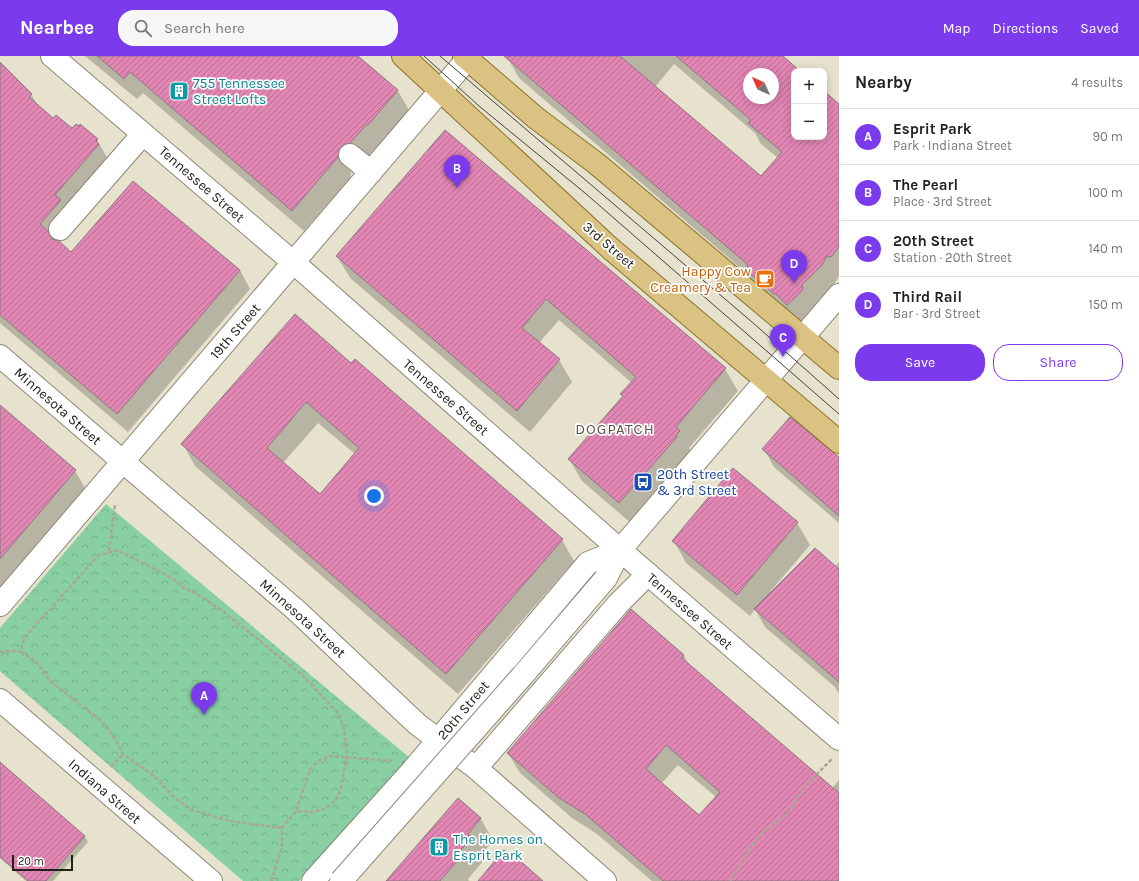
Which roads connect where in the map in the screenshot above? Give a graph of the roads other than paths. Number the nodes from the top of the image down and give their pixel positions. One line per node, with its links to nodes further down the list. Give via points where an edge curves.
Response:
1 (52, 56): 5 (street, Tennessee Street)
2 (402, 56): 4 (main road, 3rd Street)
3 (467, 57): 4 (street, 19th Street); 11 (main road, via 524,108 598,164)
4 (440, 91): 7 (street, 19th Street); 14 (main road, 3rd Street, via 605,243)
5 (143, 134): 8 (street); 9 (street, Tennessee Street)
6 (350, 155): 7 (street)
7 (371, 172): 9 (street, 19th Street)
8 (60, 229)
9 (294, 263): 16 (street, 19th Street); 17 (street, Tennessee Street)
10 (839, 295): 11 (street, 20th Street)
11 (803, 337): 13 (main road); 14 (street, 20th Street)
12 (0, 356): 16 (street, Minnesota Street)
13 (839, 368)
14 (766, 380): 15 (main road, 3rd Street); 17 (street, 20th Street)
15 (839, 442)
16 (123, 462): 19 (street, 19th Street); 21 (street, Minnesota Street, via 297,611 417,724)
17 (620, 550): 18 (street, Tennessee Street); 21 (street, 20th Street, via 588,563); 26 (street, 20th Street, bridge, via 606,578)
18 (648, 574): 22 (street, Tennessee Street); 23 (street, via 618,604)
19 (0, 605)
20 (0, 700): 24 (street, Indiana Street)
21 (438, 740): 23 (street, Minnesota Street); 25 (street, 20th Street)
22 (837, 747)
23 (476, 768): 27 (street, Minnesota Street)
24 (211, 881)
25 (313, 881)
26 (341, 881)
27 (605, 881)

